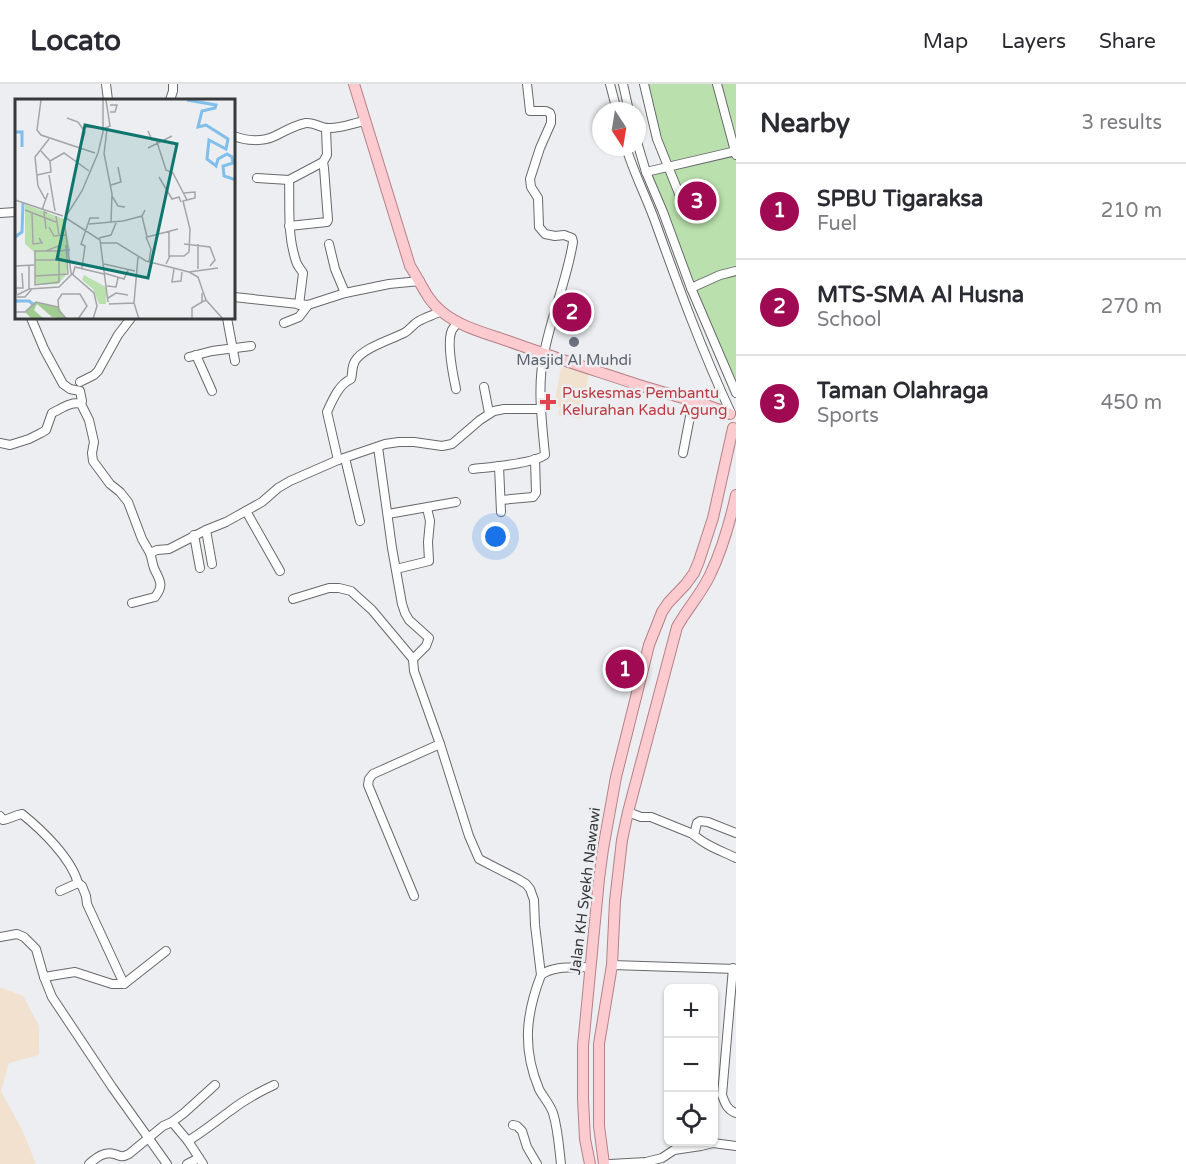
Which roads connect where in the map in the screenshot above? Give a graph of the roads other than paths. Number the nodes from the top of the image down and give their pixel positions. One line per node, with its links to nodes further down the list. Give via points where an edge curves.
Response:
1 (106, 84): 9 (street)
2 (172, 84): 10 (street)
3 (354, 84): 13 (main road)
4 (527, 84): 41 (street, via 530,111 546,111 551,116 530,179 538,198 539,227 545,234 572,238 573,242)
5 (610, 84): 11 (street)
6 (623, 84): 12 (street)
7 (644, 84): 20 (street, via 653,128)
8 (717, 84): 16 (street)
9 (108, 99)
10 (170, 99)
11 (614, 102)
12 (627, 102)
13 (365, 121): 14 (street); 28 (main road, via 410,266)
14 (326, 128): 15 (street, via 306,123 263,139); 19 (street, via 327,155)
15 (236, 136)
16 (736, 153): 20 (street)
17 (629, 156): 51 (street, via 719,388)
18 (641, 156): 21 (street)
19 (323, 162): 23 (street); 25 (street, via 328,221)
20 (668, 168): 21 (street); 24 (street)
21 (646, 172): 29 (street)
22 (257, 178): 23 (street)
23 (289, 180): 25 (street)
24 (684, 206)
25 (289, 226): 32 (street, via 296,264 303,273)
26 (329, 244): 30 (street)
27 (736, 271): 29 (street)
28 (420, 281): 30 (street); 33 (main road)
29 (691, 288): 47 (street)
30 (345, 293): 32 (street)
31 (236, 297): 32 (street)
32 (303, 305): 38 (street, via 298,317)
33 (441, 311): 37 (main road); 57 (street, via 355,360 351,379 346,380 327,412)
34 (32, 320): 49 (street, via 63,384 80,391)
35 (129, 320): 43 (street, via 98,371)
36 (227, 320): 40 (street)
37 (459, 322): 41 (main road); 45 (street, via 451,332 450,342)
38 (284, 323)
39 (251, 346): 40 (street)
40 (233, 349): 42 (street); 46 (street, via 193,356)
41 (544, 354): 48 (main road); 50 (street)
42 (235, 361)
43 (80, 382)
44 (484, 387): 52 (street)
45 (456, 389)
46 (212, 391)
47 (736, 393)
48 (693, 401): 51 (main road); 56 (street)
49 (81, 404): 54 (street, via 52,413 46,430 35,436 10,445); 71 (street, via 94,442 93,461 128,502)
50 (541, 409): 52 (street); 58 (street, via 545,455)
51 (732, 412): 53 (main road, via 730,424)
52 (489, 413): 55 (street, via 452,444 399,442)
53 (734, 429): 79 (main road, Jalan KH Syekh Nawawi, via 699,561 657,622)
54 (0, 443)
55 (378, 447): 57 (street); 67 (street)
56 (683, 453)
57 (342, 459): 65 (street, via 290,481); 68 (street)
58 (535, 459): 59 (street); 62 (street, via 535,495)
59 (499, 466): 60 (street); 62 (street)
60 (473, 469)
61 (736, 495): 80 (main road, Jalan KH Syekh Nawawi, via 710,576 677,627)
62 (501, 500): 66 (street)
63 (456, 502): 64 (street)
64 (427, 508): 67 (street); 74 (street, via 429,561)
65 (246, 511): 69 (street); 75 (street)
66 (501, 512)
67 (388, 514): 74 (street)
68 (360, 521)
69 (206, 530): 70 (street); 72 (street)
70 (194, 536): 71 (street); 73 (street)
71 (150, 553): 77 (street, via 160,588 155,597)
72 (212, 564)
73 (200, 568)
74 (396, 569): 78 (street, via 405,613 429,639)
75 (280, 571)
76 (293, 599): 78 (street, via 329,588 351,591)
77 (132, 603)
78 (413, 658): 81 (street)
79 (627, 732): 80 (main road); 82 (main road, Jalan KH Syekh Nawawi)
80 (648, 736): 83 (main road, Jalan KH Syekh Nawawi)
81 (440, 744): 91 (street, via 369,778 368,785); 97 (street, via 479,859 519,879 530,889)
82 (624, 748): 83 (main road); 95 (main road, Jalan KH Syekh Nawawi, via 603,849)
83 (643, 753): 84 (main road, Jalan KH Syekh Nawawi)
84 (628, 812): 87 (street); 94 (main road, Jalan KH Syekh Nawawi, via 616,891)
85 (0, 816): 89 (street, via 3,820 22,814 33,823 64,857)
86 (736, 833): 87 (street, via 700,821)
87 (694, 835): 88 (street)
88 (736, 858)
89 (78, 883): 90 (street); 99 (street)
90 (60, 891)
91 (414, 896)
92 (0, 937): 98 (street, via 17,934 32,944)
93 (166, 951): 99 (street)
94 (612, 965): 96 (street); 115 (main road, Jalan KH Syekh Nawawi, via 599,1044 599,1126)
95 (590, 967): 97 (street, via 556,969); 114 (main road, Jalan KH Syekh Nawawi, via 583,1046)
96 (735, 969): 102 (street, via 722,1095)
97 (541, 975): 113 (street, via 532,997 527,1036 539,1089 556,1126)
98 (44, 977): 99 (street, via 75,972); 105 (street, via 52,997)
99 (124, 984)
100 (216, 1085): 103 (street)
101 (274, 1085): 106 (street, via 245,1100)
102 (736, 1113)
103 (172, 1122): 105 (street); 106 (street)
104 (513, 1125): 112 (street, via 522,1131)
105 (148, 1138): 109 (street, via 129,1154 118,1157 109,1153); 110 (street)
106 (188, 1141): 108 (street)
107 (736, 1146): 116 (street, via 713,1143 674,1150 646,1162)
108 (201, 1161): 111 (street)
109 (89, 1164)
110 (167, 1164)
111 (187, 1164)
112 (537, 1164)
113 (561, 1164)
114 (589, 1164)
115 (604, 1164)
116 (610, 1164)

